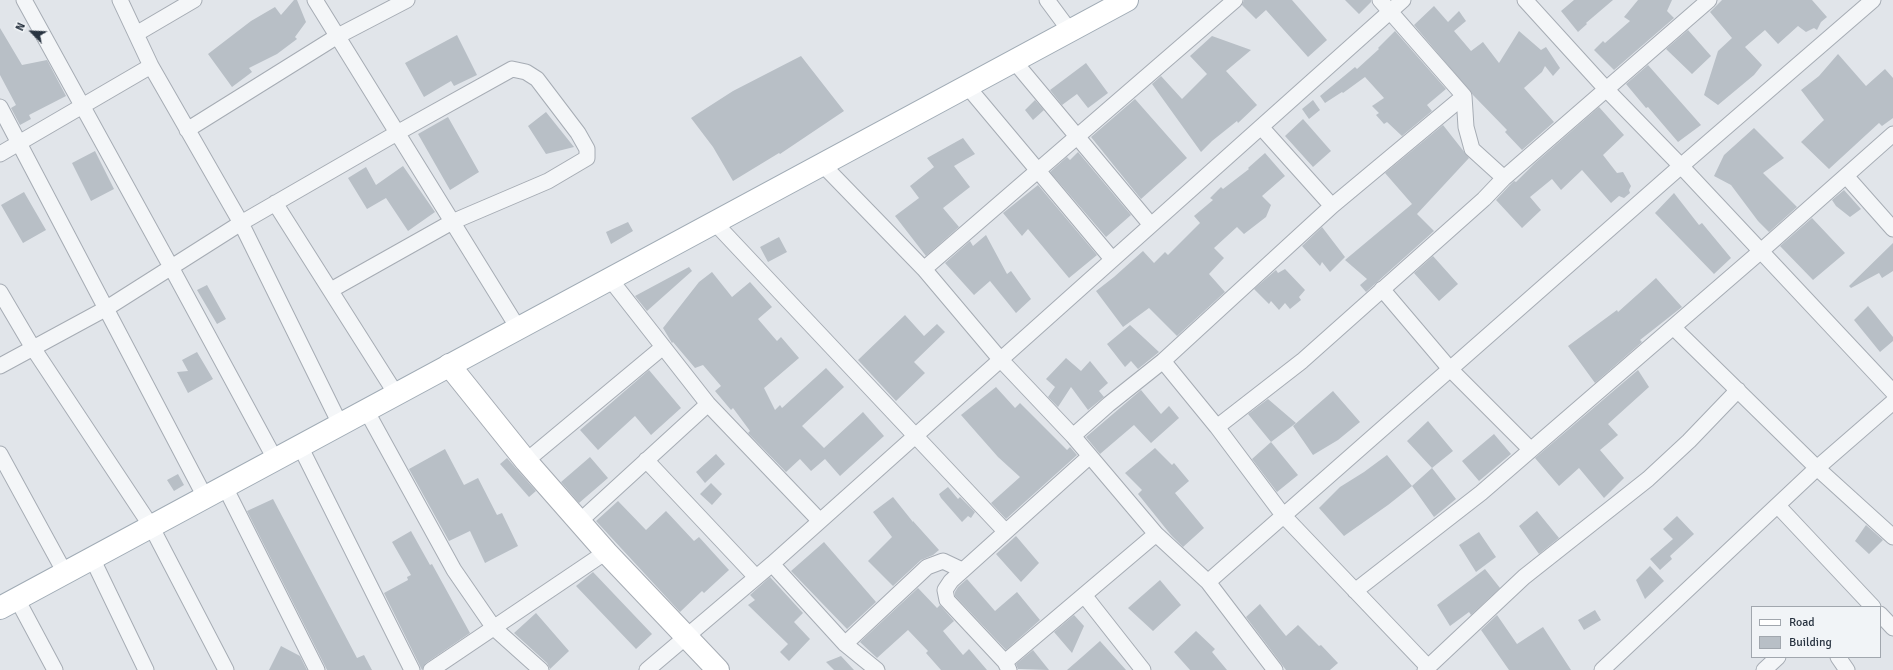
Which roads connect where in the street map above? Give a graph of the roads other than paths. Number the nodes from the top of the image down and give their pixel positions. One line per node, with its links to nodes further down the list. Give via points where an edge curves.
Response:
1 (24, 0): 24 (street)
2 (120, 0): 16 (street)
3 (194, 0): 16 (street)
4 (315, 0): 17 (street)
5 (407, 0): 17 (street)
6 (1047, 0): 15 (street)
7 (1127, 0): 15 (main road)
8 (1235, 0): 29 (street)
9 (1380, 0): 14 (street)
10 (1403, 0): 14 (street)
11 (1525, 0): 21 (street)
12 (1708, 0): 21 (street)
13 (1873, 0): 33 (street)
14 (1391, 11): 22 (street); 25 (street)
15 (1070, 31): 18 (main road)
16 (136, 34): 19 (street)
17 (336, 37): 26 (street); 27 (street)
18 (1014, 61): 20 (main road); 29 (street)
19 (151, 66): 24 (street); 26 (street)
20 (967, 86): 32 (main road); 34 (street)
21 (1606, 89): 33 (street); 36 (street)
22 (1464, 96): 36 (street, via 1466,127 1472,149); 38 (street)
23 (0, 107): 30 (street)
24 (82, 107): 30 (street); 46 (street)
25 (1261, 127): 38 (street); 42 (street)
26 (187, 130): 41 (street)
27 (397, 133): 37 (street); 39 (street); 39 (street, via 512,69 526,72 537,79 587,148 587,158 548,181)
28 (1893, 134): 35 (street)
29 (1077, 136): 34 (street); 42 (street)
30 (20, 144): 31 (street); 52 (street)
31 (0, 154)
32 (822, 164): 40 (main road); 47 (street)
33 (1682, 166): 44 (street); 61 (street)
34 (1038, 169): 45 (street); 47 (street)
35 (1846, 176): 43 (street); 44 (street)
36 (1504, 178): 49 (street, via 1484,199)
37 (275, 203): 41 (street); 50 (street)
38 (1332, 206): 58 (street)
39 (452, 222): 50 (street); 54 (street)
40 (714, 222): 48 (main road); 70 (street)
41 (240, 223): 46 (street); 68 (street)
42 (1151, 225): 45 (street)
43 (1893, 230)
44 (1761, 251): 53 (street); 63 (street)
45 (1112, 259): 57 (street)
46 (171, 267): 52 (street); 76 (street)
47 (924, 269): 57 (street)
48 (610, 279): 54 (main road); 55 (street)
49 (1382, 289): 61 (street); 69 (street, via 1302,361)
50 (331, 290): 64 (street)
51 (0, 292): 56 (street)
52 (107, 308): 56 (street); 81 (street)
53 (1673, 327): 62 (street); 73 (street)
54 (518, 328): 59 (main road)
55 (663, 347): 66 (street); 78 (street)
56 (33, 348): 60 (street); 86 (street)
57 (1000, 358): 70 (street); 71 (street)
58 (1163, 361): 69 (street); 71 (street)
59 (449, 365): 64 (main road); 78 (main road)
60 (0, 366)
61 (1450, 369): 73 (street); 83 (street)
62 (1738, 390): 79 (street); 106 (street, via 1648,479 1524,577)
63 (1893, 392)
64 (396, 394): 67 (main road)
65 (1893, 402): 79 (street)
66 (708, 404): 77 (street); 84 (street)
67 (366, 410): 68 (main road); 101 (street, via 454,570)
68 (340, 424): 72 (main road)
69 (1217, 427): 83 (street)
70 (916, 435): 84 (street); 87 (street)
71 (1073, 436): 75 (street)
72 (300, 446): 76 (main road); 111 (street)
73 (1530, 449): 97 (street, via 1481,493)
74 (0, 454): 94 (street)
75 (1090, 456): 87 (street); 88 (street)
76 (275, 459): 80 (main road)
77 (646, 460): 85 (street); 95 (street)
78 (526, 461): 85 (main road)
79 (1817, 468): 82 (street); 89 (street)
80 (225, 487): 81 (main road); 110 (street)
81 (205, 497): 86 (main road)
82 (1778, 506): 100 (street); 119 (street)
83 (1283, 515): 96 (street); 97 (street)
84 (820, 521): 92 (street)
85 (580, 522): 90 (main road)
86 (151, 526): 91 (main road); 109 (street)
87 (1005, 531): 93 (street)
88 (1156, 534): 96 (street); 98 (street)
89 (1893, 537)
90 (606, 552): 101 (street); 102 (main road)
91 (92, 558): 94 (main road); 108 (street)
92 (772, 564): 95 (street); 103 (street)
93 (962, 570): 103 (street, via 943,561 927,567); 105 (street, via 950,581 945,590 947,600)
94 (65, 573): 99 (main road)
95 (756, 577): 102 (street)
96 (1208, 582): 118 (street)
97 (1356, 591): 106 (street)
98 (1084, 596): 105 (street); 117 (street)
99 (9, 603): 107 (street)
100 (1872, 606)
101 (494, 628): 112 (street); 113 (street)
102 (686, 636): 114 (street); 115 (main road)
103 (845, 644): 116 (street)
104 (1777, 658): 120 (street)
105 (1007, 666)
106 (1426, 669)
107 (55, 670)
108 (146, 670)
109 (226, 670)
110 (316, 670)
111 (412, 670)
112 (431, 670)
113 (541, 670)
114 (647, 670)
115 (718, 670)
116 (877, 670)
117 (1143, 670)
118 (1274, 670)
119 (1602, 670)
120 (1764, 670)

